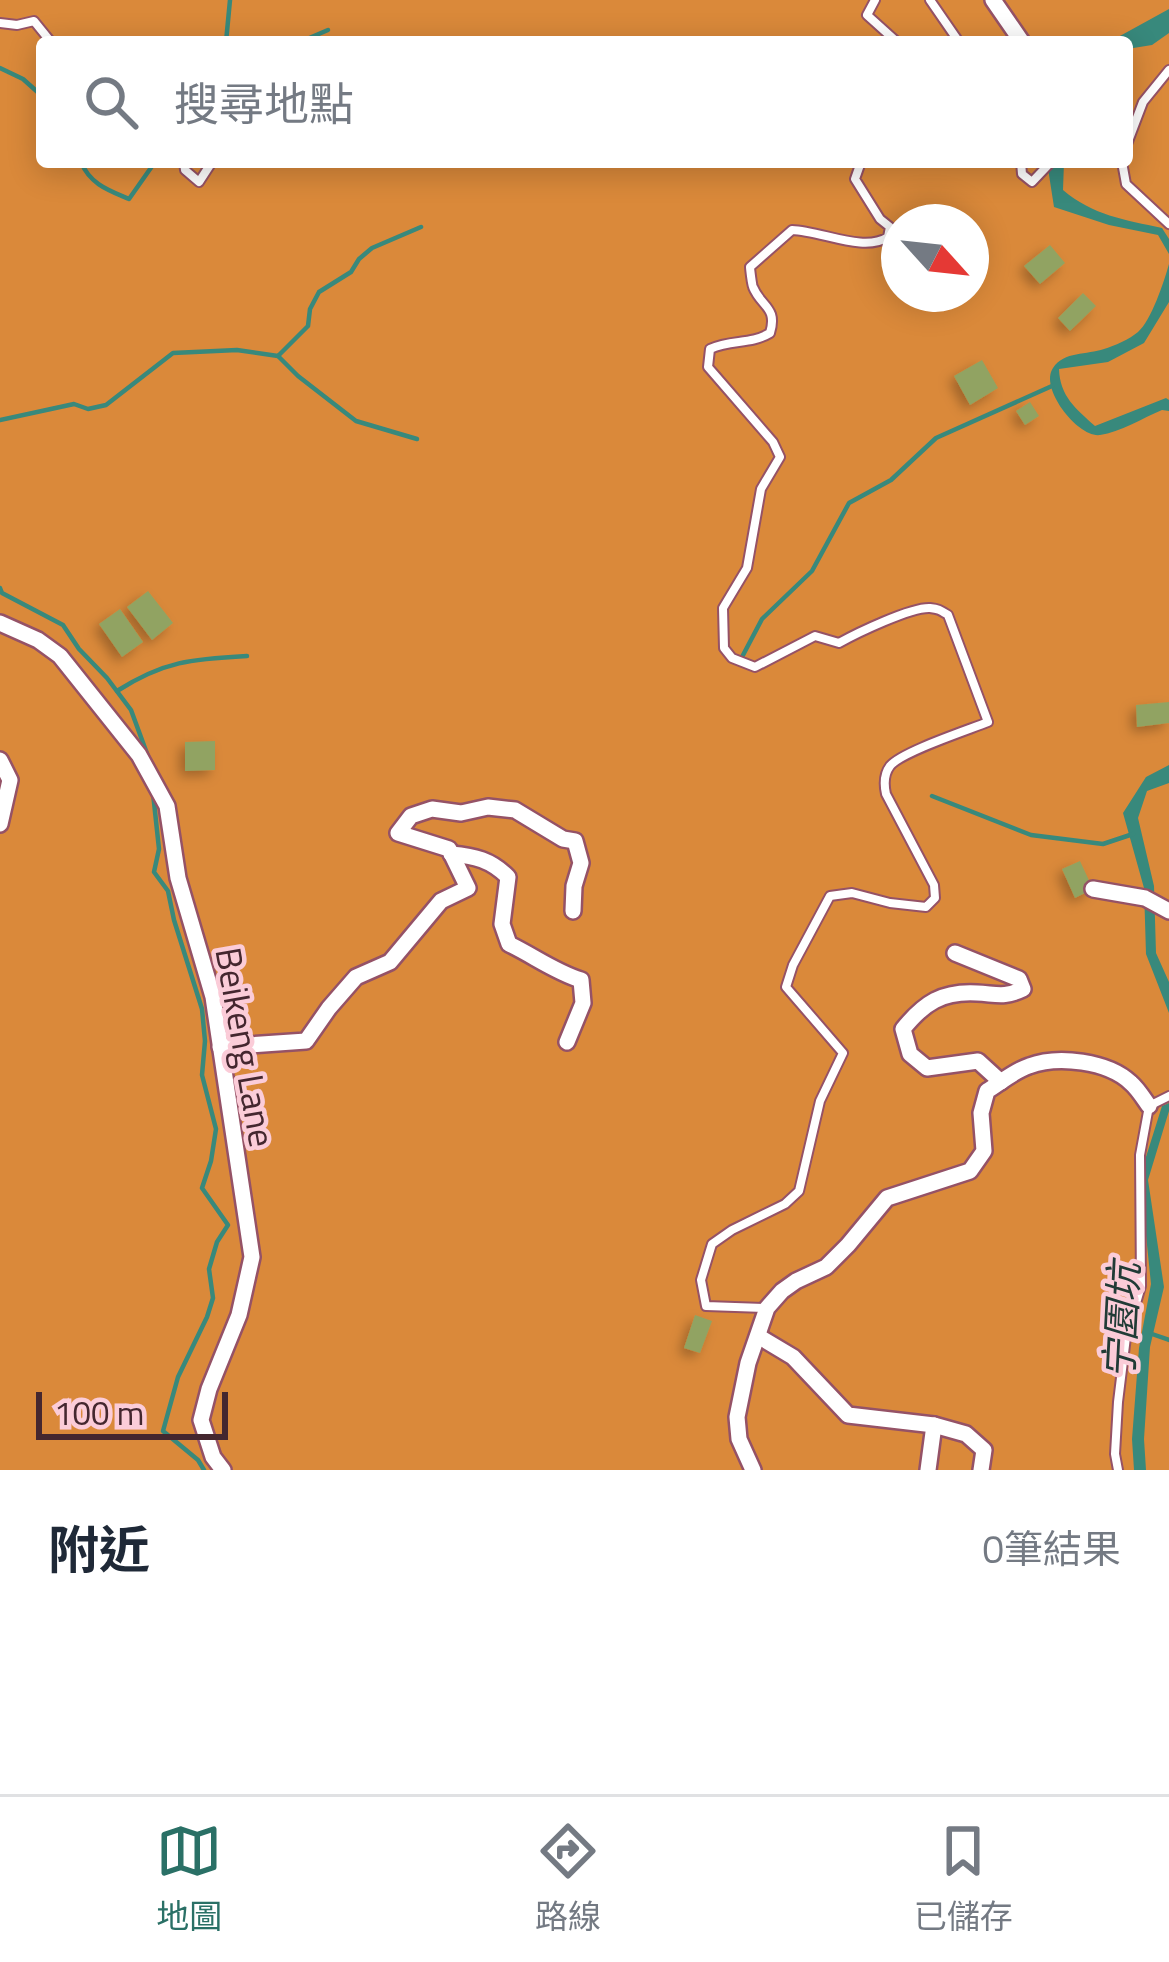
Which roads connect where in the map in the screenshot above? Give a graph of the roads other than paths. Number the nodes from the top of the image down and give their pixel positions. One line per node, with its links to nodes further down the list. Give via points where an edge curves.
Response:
1 (875, 0): 6 (lane, via 867,15)
2 (929, 0): 7 (lane)
3 (992, 0): 8 (street)
4 (0, 22): 5 (lane, via 34,21)
5 (45, 36)
6 (891, 36)
7 (955, 36)
8 (1018, 36)
9 (1169, 70): 10 (lane)
10 (1133, 128)
11 (184, 168): 12 (lane, via 199,182)
12 (208, 168)
13 (859, 168): 31 (lane, via 855,179 890,227 888,237 861,244 792,230 750,266 752,287 769,308 770,333 710,349 708,367 780,457 760,489 747,568 723,608 724,648 755,668 815,636 839,643 936,608 948,615 988,722 909,754 890,766 884,784 935,898 926,907 830,896 793,965 787,987 844,1053 820,1101 799,1191 712,1244 700,1280 706,1306)
14 (1022, 168): 15 (lane, via 1033,182)
15 (1046, 168)
16 (1122, 168): 17 (lane, via 1126,184)
17 (1169, 224)
18 (0, 623): 27 (street, Beikeng Lane, via 60,656 140,755 167,806)
19 (0, 760): 20 (street, via 10,780)
20 (0, 824)
21 (452, 854): 23 (street, via 398,832 432,809 515,810 575,841 581,863); 26 (street, via 495,864 508,878 502,924 509,944 581,980 583,1003); 27 (street, via 468,888 441,901 390,962 356,977 306,1041)
22 (1094, 890): 24 (street, via 1145,898)
23 (573, 911)
24 (1169, 911)
25 (955, 953): 28 (street, via 1019,980 1023,989 948,994 918,1010 903,1029 910,1054 927,1068 978,1061)
26 (567, 1042)
27 (220, 1047): 34 (street, Beikeng Lane, via 252,1257 201,1420)
28 (1001, 1082): 30 (street, via 1029,1066 1104,1066); 31 (street, via 987,1091 984,1151 970,1171 887,1198 826,1267)
29 (1169, 1096): 30 (lane)
30 (1149, 1106): 38 (lane, via 1139,1155 1141,1286 1126,1337)
31 (767, 1308): 32 (street)
32 (758, 1336): 33 (street, via 793,1357 848,1415); 35 (street, via 737,1417)
33 (934, 1425): 36 (street); 37 (street, via 966,1434 984,1450)
34 (223, 1470)
35 (753, 1470)
36 (928, 1470)
37 (981, 1470)
38 (1118, 1470)

